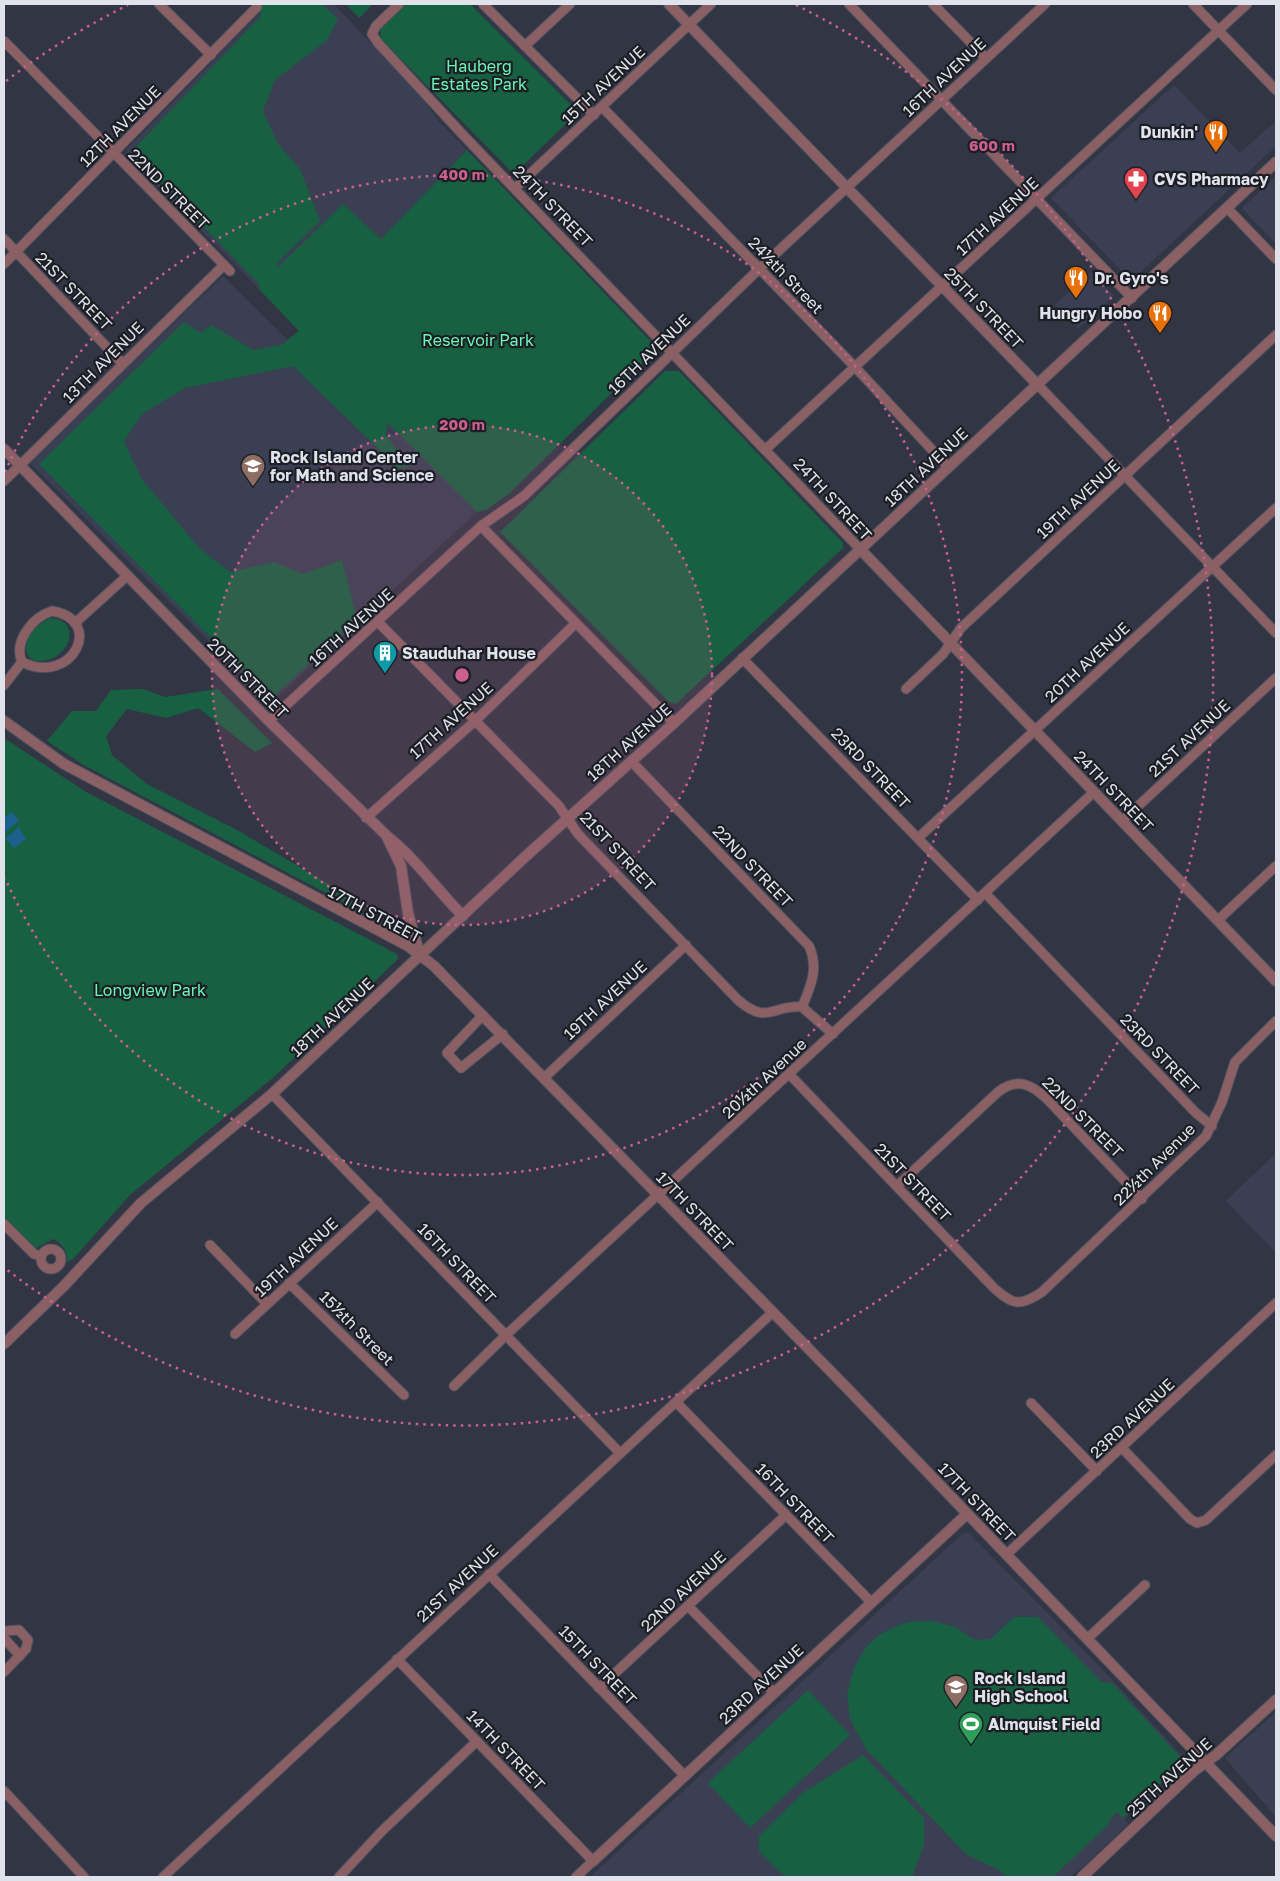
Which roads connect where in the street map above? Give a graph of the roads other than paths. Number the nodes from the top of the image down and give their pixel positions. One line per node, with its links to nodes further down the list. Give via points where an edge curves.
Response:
1 (159, 4): 17 (street)
2 (398, 4): 26 (street, 24TH STREET, via 372,34)
3 (483, 4): 16 (street)
4 (570, 4): 16 (street)
5 (669, 4): 13 (street, 25TH STREET)
6 (711, 4): 13 (street, 15TH AVENUE)
7 (849, 4): 20 (street)
8 (933, 4): 18 (street)
9 (1045, 4): 18 (street, 16TH AVENUE)
10 (1192, 4): 14 (street)
11 (1247, 4): 14 (street, 17TH AVENUE)
12 (257, 7): 17 (street, 12TH AVENUE)
13 (690, 24): 21 (street, 15TH AVENUE); 25 (street, 25TH STREET)
14 (1218, 30): 19 (street); 27 (street, 17TH AVENUE)
15 (4, 41): 23 (street, 22ND STREET)
16 (525, 46): 22 (street)
17 (210, 55): 23 (street, 12TH AVENUE)
18 (986, 58): 20 (street, 16TH AVENUE)
19 (1276, 90)
20 (941, 101): 25 (street, 16TH AVENUE); 27 (street)
21 (602, 107): 22 (street, 15TH AVENUE); 34 (street, 24½th Street)
22 (594, 115): 26 (street, 15TH AVENUE)
23 (112, 154): 30 (street, 12TH AVENUE); 33 (street, 22ND STREET)
24 (1276, 162): 28 (street, 18TH AVENUE)
25 (848, 187): 34 (street, 16TH AVENUE); 35 (street, 25TH STREET)
26 (515, 188): 38 (street, 24TH STREET)
27 (1037, 198): 35 (street, 17TH AVENUE); 36 (street)
28 (1228, 208): 31 (street); 36 (street, 18TH AVENUE)
29 (4, 240): 30 (street, 21ST STREET)
30 (16, 252): 32 (street, 12TH AVENUE); 39 (street, 21ST STREET)
31 (1276, 259)
32 (4, 264)
33 (227, 268): 39 (street, 13TH AVENUE)
34 (759, 269): 38 (street, 16TH AVENUE); 40 (street, 24½th Street)
35 (943, 286): 40 (street, 17TH AVENUE); 41 (street, 25TH STREET)
36 (1132, 298): 41 (street, 18TH AVENUE)
37 (1276, 335): 46 (street, 19TH AVENUE)
38 (672, 351): 43 (street, 24TH STREET); 49 (street, 16TH AVENUE, via 524,496)
39 (122, 363): 44 (street, 13TH AVENUE)
40 (855, 367): 43 (street, 17TH AVENUE); 45 (street, 24½th Street)
41 (1037, 384): 45 (street, 18TH AVENUE); 46 (street, 25TH STREET)
42 (4, 449): 44 (street, 20TH STREET)
43 (766, 450): 50 (street, 24TH STREET)
44 (19, 466): 47 (street, 13TH AVENUE); 52 (street, 20TH STREET)
45 (947, 466): 50 (street, 18TH AVENUE)
46 (1125, 475): 51 (street, 25TH STREET); 57 (street, 19TH AVENUE, via 961,628)
47 (4, 481)
48 (1276, 508): 51 (street, 20TH AVENUE)
49 (481, 526): 53 (street, 16TH AVENUE); 55 (street)
50 (860, 549): 57 (street, 24TH STREET); 58 (street, 18TH AVENUE)
51 (1212, 567): 56 (street, 25TH STREET); 67 (street, 20TH AVENUE)
52 (127, 576): 54 (street); 64 (street, 20TH STREET)
53 (378, 622): 64 (street, 16TH AVENUE); 65 (street, 21ST STREET)
54 (75, 623): 59 (street, via 80,635 69,658 57,666 43,669); 59 (street, via 68,615 57,612 43,614 30,625 23,638 19,648)
55 (576, 623): 65 (street, 17TH AVENUE); 66 (street)
56 (1276, 633)
57 (951, 643): 62 (street, 19TH AVENUE); 67 (street, 24TH STREET)
58 (742, 658): 66 (street, 18TH AVENUE); 74 (street, 23RD STREET)
59 (22, 662): 61 (street)
60 (1276, 678): 72 (street, 21ST AVENUE)
61 (4, 685)
62 (906, 689)
63 (4, 721): 81 (street, 17TH STREET, via 64,764)
64 (269, 721): 70 (street, 20TH STREET)
65 (475, 721): 70 (street, 17TH AVENUE); 71 (street, 21ST STREET)
66 (674, 723): 68 (street, 18TH AVENUE)
67 (1035, 730): 69 (street, 24TH STREET); 74 (street, 20TH AVENUE)
68 (631, 761): 71 (street, 18TH AVENUE); 83 (street, 22ND STREET, via 809,946 815,968)
69 (1094, 792): 72 (street, 24TH STREET); 76 (street, 20½th Avenue)
70 (366, 818): 73 (street, 20TH STREET)
71 (567, 818): 78 (street, 18TH AVENUE); 80 (street, 21ST STREET, via 578,834)
72 (1122, 821): 79 (street, 24TH STREET)
73 (386, 835): 78 (street, via 410,856); 81 (street, 20TH STREET, via 401,866 408,913)
74 (918, 838): 77 (street, 23RD STREET)
75 (1276, 866): 79 (street)
76 (985, 893): 77 (street, 20½th Avenue); 91 (street, 23RD STREET)
77 (978, 900): 87 (street, 20½th Avenue)
78 (463, 916): 81 (street, 18TH AVENUE)
79 (1218, 920): 82 (street, 24TH STREET)
80 (686, 945): 83 (street, 21ST STREET, via 752,1011 766,1014); 89 (street, 19TH AVENUE)
81 (420, 955): 84 (street, 17TH STREET); 90 (street, 18TH AVENUE)
82 (1276, 981)
83 (802, 1007): 87 (street)
84 (483, 1015): 86 (street, 17TH STREET); 86 (street, via 447,1053 461,1068)
85 (1276, 1021): 91 (street, 22½th Avenue, via 1235,1062)
86 (502, 1034): 89 (street, 17TH STREET)
87 (833, 1034): 88 (street, 20½th Avenue)
88 (790, 1075): 92 (street, 21ST STREET); 93 (street, 20½th Avenue)
89 (545, 1077): 93 (street, 17TH STREET)
90 (272, 1094): 95 (street, 16TH STREET); 106 (street, 18TH AVENUE, via 140,1203 63,1287)
91 (1212, 1126): 94 (street, 22½th Avenue)
92 (896, 1186): 94 (street, 22ND STREET, via 1006,1085 1021,1083 1036,1088 1048,1099); 100 (street, 21ST STREET, via 994,1288 1006,1298)
93 (658, 1195): 103 (street, 17TH STREET); 105 (street, 20½th Avenue)
94 (1142, 1199): 100 (street, 22½th Avenue, via 1042,1292)
95 (378, 1202): 99 (street, 19TH AVENUE); 105 (street, 16TH STREET)
96 (4, 1224): 98 (street, via 34,1254)
97 (210, 1245): 102 (street)
98 (41, 1256)
99 (289, 1283): 102 (street, 19TH AVENUE); 108 (street, 15½th Street)
100 (1020, 1303)
101 (1276, 1303): 111 (street, 23RD AVENUE)
102 (267, 1304): 104 (street, 19TH AVENUE)
103 (773, 1312): 109 (street, 21ST AVENUE); 115 (street, 17TH STREET)
104 (235, 1334)
105 (506, 1335): 107 (street, 20½th Avenue); 112 (street, 16TH STREET)
106 (4, 1344)
107 (454, 1386)
108 (404, 1396)
109 (676, 1402): 112 (street, 21ST AVENUE); 116 (street, 16TH STREET)
110 (1031, 1403): 114 (street)
111 (1122, 1448): 113 (street, via 1197,1523 1206,1520); 114 (street, 23RD AVENUE)
112 (620, 1453): 118 (street, 21ST AVENUE)
113 (1276, 1455)
114 (1097, 1471): 117 (street, 23RD AVENUE)
115 (967, 1514): 117 (street, 17TH STREET); 120 (street, 23RD AVENUE)
116 (786, 1515): 120 (street, 16TH STREET); 121 (street, 22ND AVENUE)
117 (1007, 1554): 124 (street, 17TH STREET)
118 (489, 1574): 126 (street, 21ST AVENUE); 128 (street, 15TH STREET)
119 (1144, 1586): 124 (street)
120 (871, 1602): 129 (street, 23RD AVENUE)
121 (689, 1606): 128 (street, 22ND AVENUE); 129 (street)
122 (4, 1631): 125 (street, via 19,1630 27,1636 28,1644)
123 (4, 1638): 125 (street)
124 (1088, 1638): 132 (street, 17TH STREET)
125 (20, 1656): 127 (street)
126 (397, 1659): 131 (street, 14TH STREET); 138 (street, 21ST AVENUE)
127 (4, 1672)
128 (599, 1688): 133 (street, 15TH STREET)
129 (774, 1693): 133 (street, 23RD AVENUE)
130 (1276, 1700): 132 (street, 25TH AVENUE)
131 (477, 1741): 136 (street, 14TH STREET); 139 (street, via 382,1831)
132 (1207, 1763): 135 (street, 17TH STREET); 141 (street, 25TH AVENUE, via 1194,1771)
133 (684, 1776): 136 (street, 23RD AVENUE)
134 (4, 1792): 137 (street)
135 (1276, 1836)
136 (593, 1861): 140 (street, 23RD AVENUE)
137 (84, 1877)
138 (163, 1877)
139 (339, 1877)
140 (576, 1877)
141 (1082, 1877)

